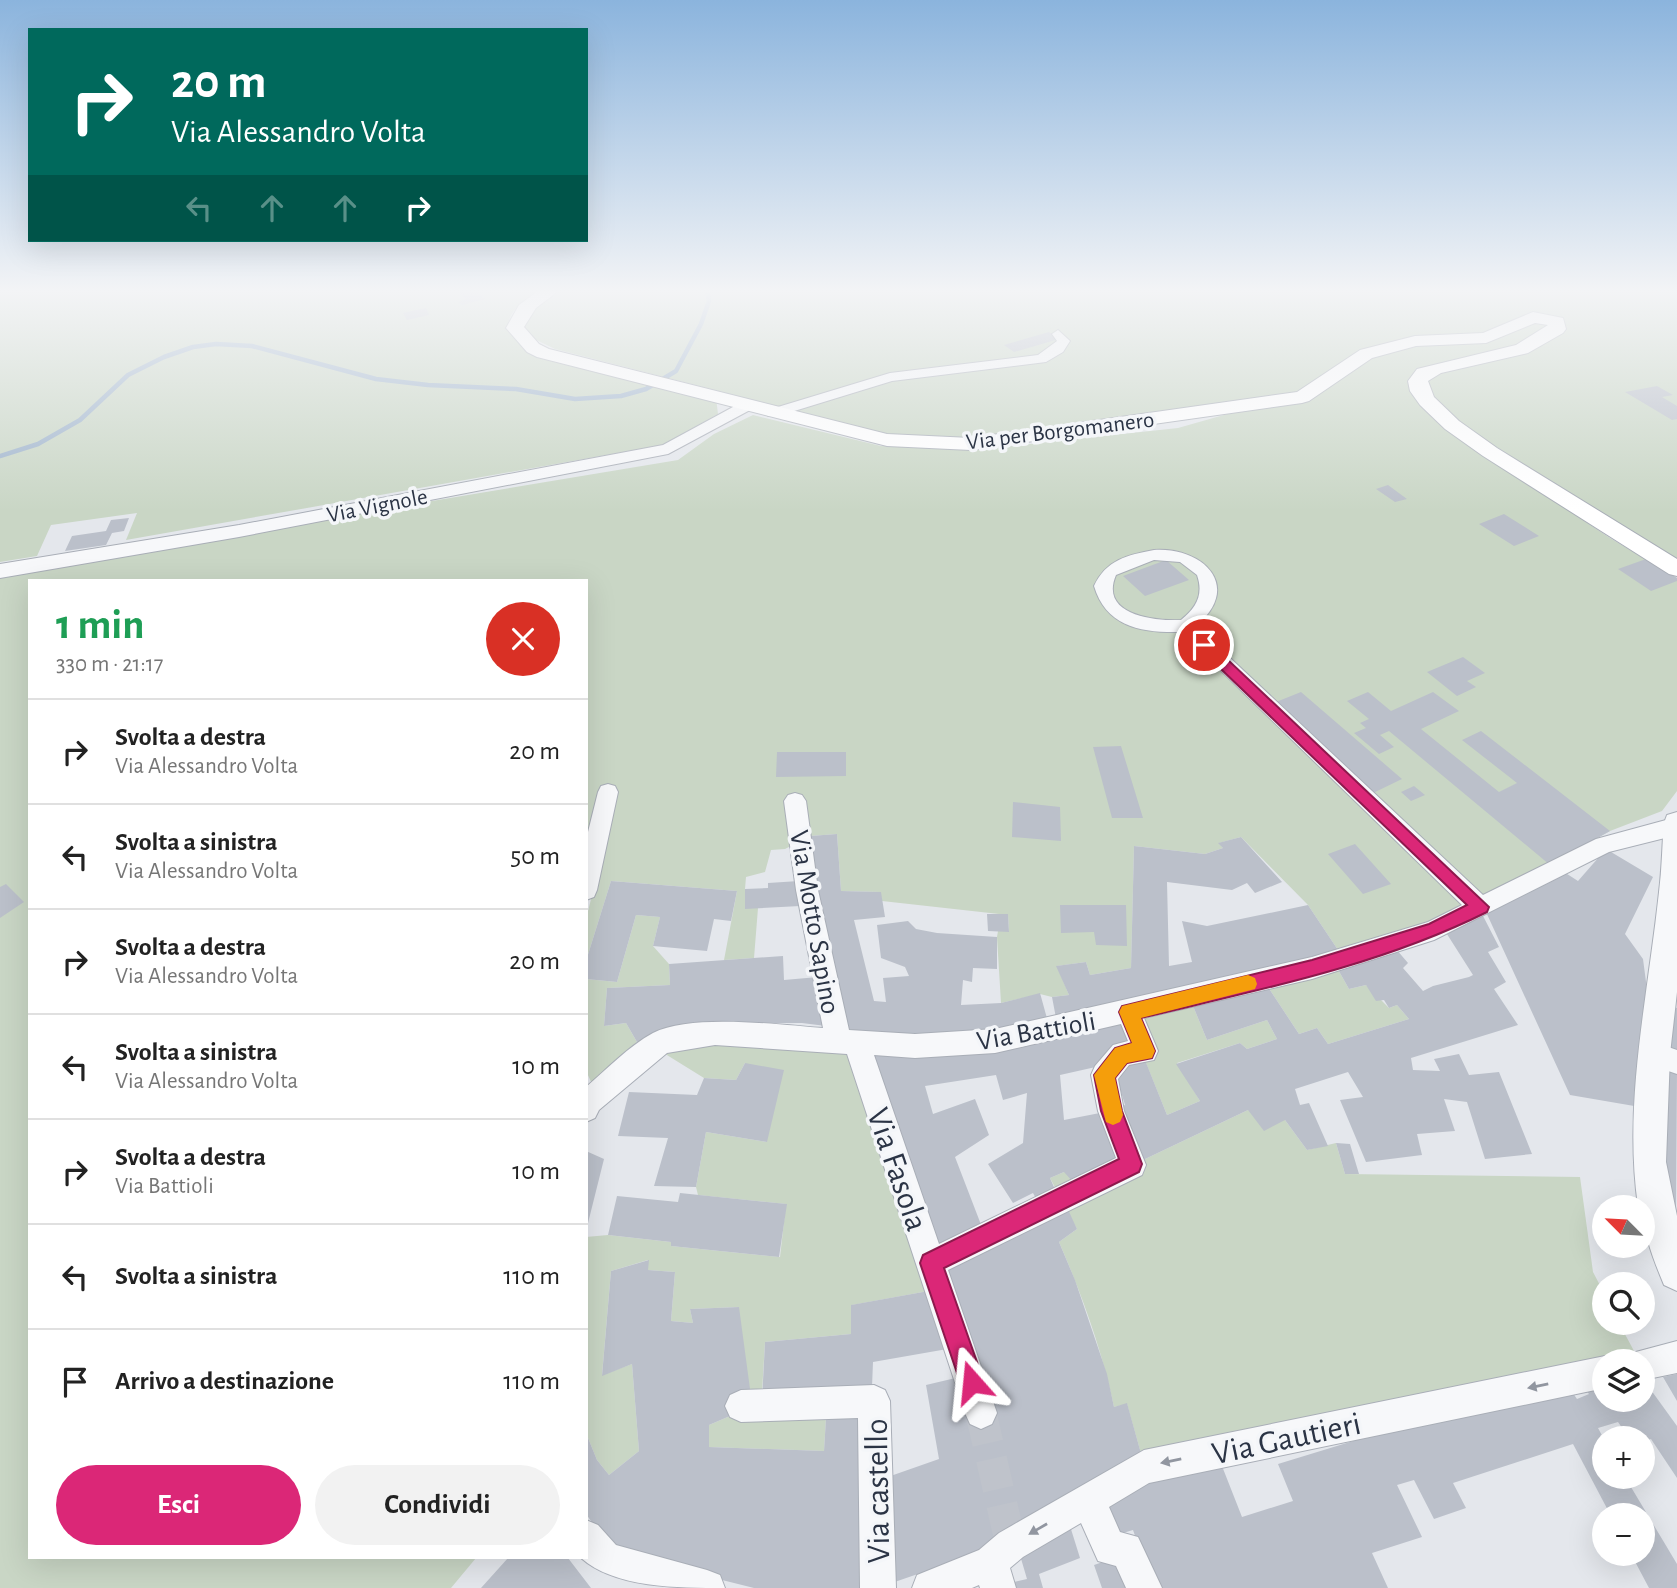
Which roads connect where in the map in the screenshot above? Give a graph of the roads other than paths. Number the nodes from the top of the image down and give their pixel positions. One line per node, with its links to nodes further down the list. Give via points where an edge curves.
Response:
1 (587, 363): 5 (main road, Via per Borgomanero)
2 (1007, 363): 6 (street, via 890,377)
3 (1352, 363): 6 (main road, Via per Borgomanero, via 1302,397 971,444 887,440)
4 (1458, 363): 7 (main road, Via per Borgomanero, via 1424,373 1418,381 1420,391 1452,425)
5 (744, 406): 6 (main road, Via per Borgomanero); 8 (street, Via Vignole, via 668,449 239,531)
6 (773, 413)
7 (1677, 569)
8 (0, 571)
9 (1185, 626): 9 (street, via 1199,617 1208,603 1204,573 1190,560 1146,556 1110,572 1103,586 1108,601 1122,615 1144,624); 14 (street)
10 (608, 792): 13 (street)
11 (795, 801): 16 (street, Via Motto Sapino, via 807,890)
12 (1676, 825): 14 (street, Via Battioli, via 1604,845); 17 (street)
13 (588, 881)
14 (1480, 907): 15 (street, Via Battioli, via 1434,930 1312,968)
15 (1129, 1012): 16 (street, Via Battioli, via 995,1041); 19 (street, via 1145,1051 1122,1054 1104,1075 1111,1111 1132,1164)
16 (848, 1044): 18 (street, Via Battioli, via 715,1033 661,1042); 19 (street, Via Fasola)
17 (1666, 1058): 20 (street, via 1648,1162)
18 (588, 1100)
19 (931, 1263): 25 (street, Via Fasola)
20 (1677, 1272)
21 (1677, 1357): 22 (street)
22 (1655, 1362)
23 (1592, 1375): 26 (street, Via Gautieri, one-way to 26, via 1143,1466)
24 (741, 1406): 30 (street, Via castello, via 874,1401)
25 (981, 1413)
26 (1088, 1499): 28 (street, Via Gautieri, one-way to 28, via 1011,1545); 32 (street, via 1110,1549 1126,1549)
27 (588, 1539): 29 (street, via 606,1560)
28 (995, 1575): 31 (street, Via Gautieri)
29 (707, 1588)
30 (878, 1588)
31 (930, 1588)
32 (1144, 1588)

